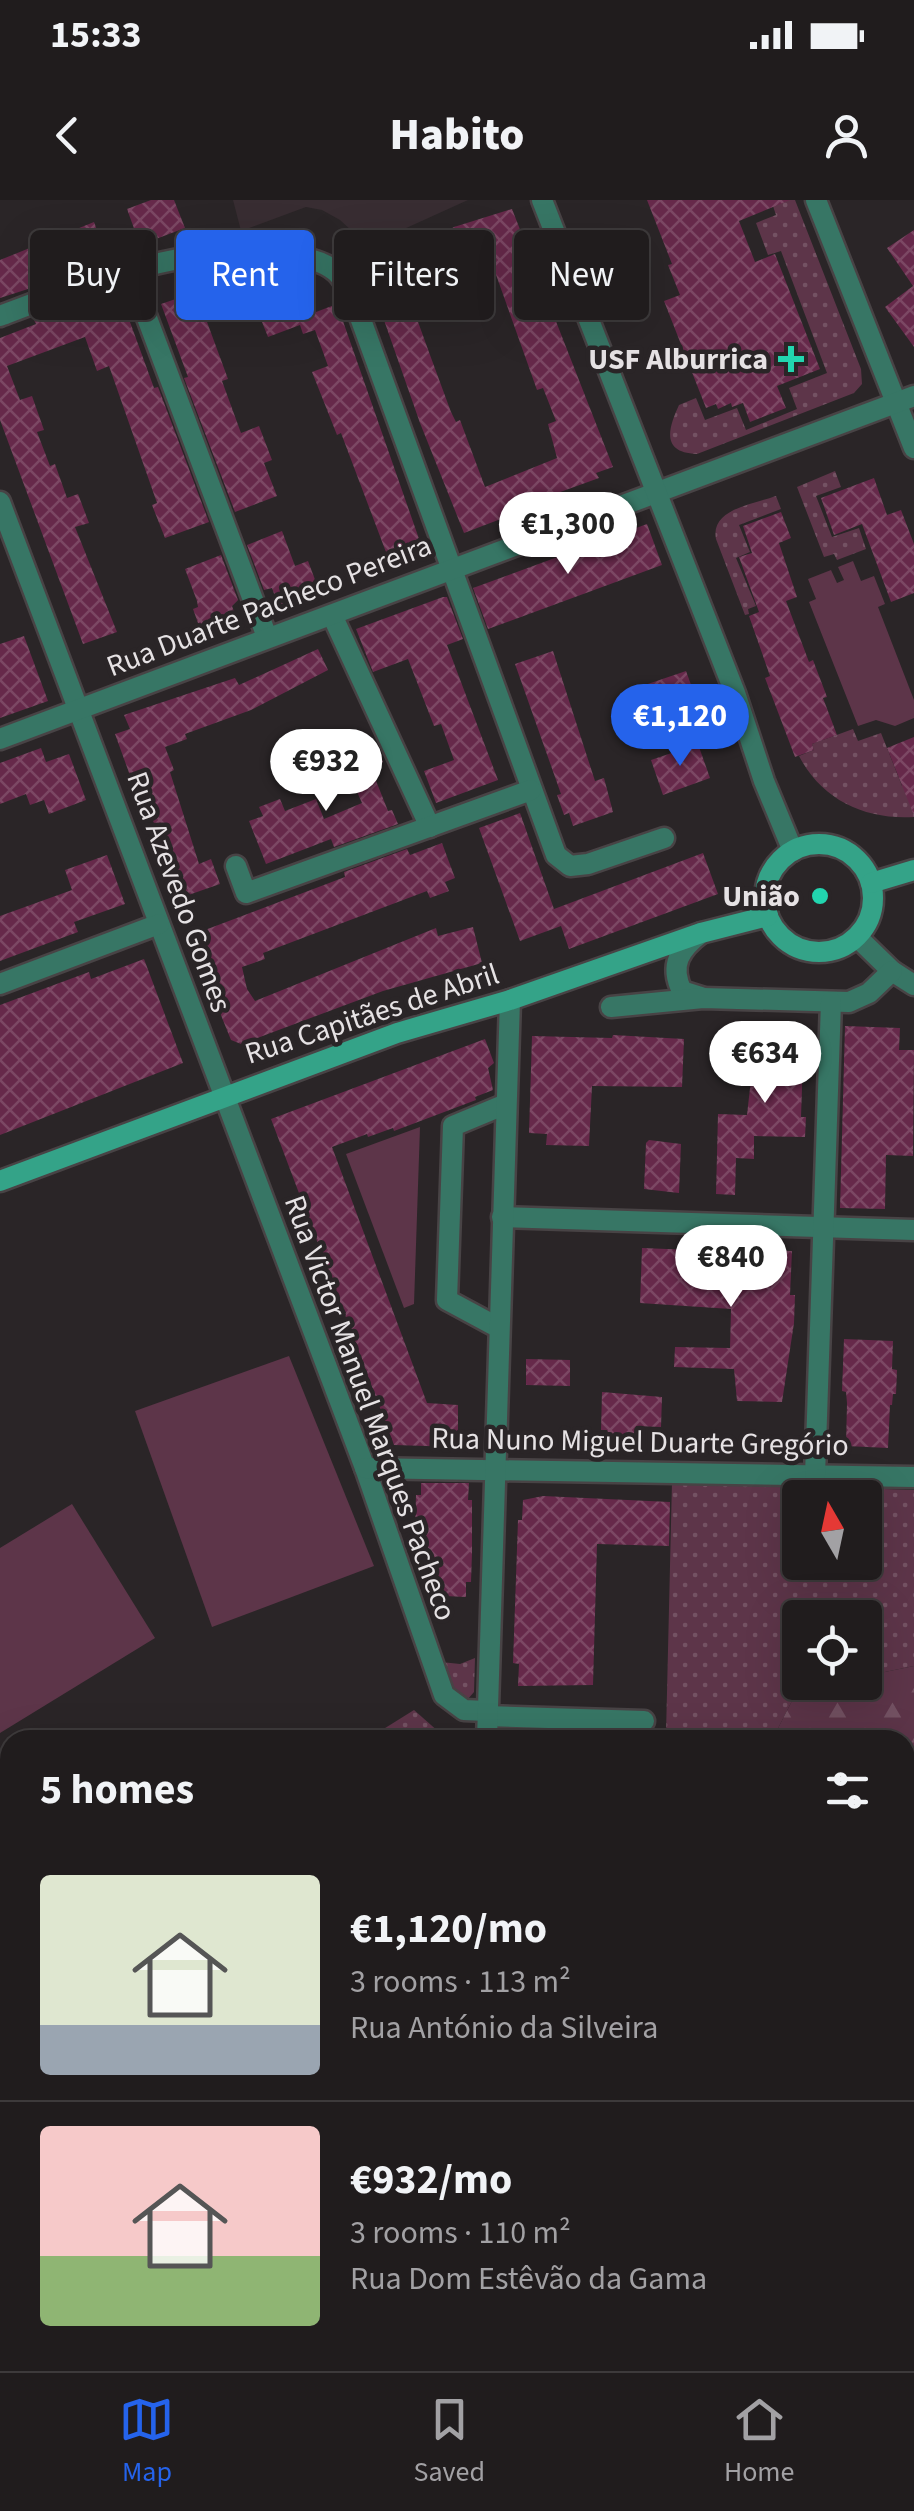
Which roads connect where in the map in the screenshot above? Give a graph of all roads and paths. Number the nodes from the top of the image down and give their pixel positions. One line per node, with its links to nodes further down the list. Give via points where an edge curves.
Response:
1 (542, 200): 9 (street)
2 (816, 200): 7 (street)
3 (156, 265): 11 (street, via 265,252 306,258 336,272 353,298)
4 (30, 305): 5 (street)
5 (0, 316)
6 (148, 320): 13 (street)
7 (905, 400): 8 (street); 9 (street, Rua Duarte Pacheco Pereira)
8 (914, 448)
9 (654, 492): 11 (street, Rua Duarte Pacheco Pereira); 19 (street)
10 (0, 502): 14 (street, Rua Azevedo Gomes)
11 (454, 569): 12 (street, Rua Duarte Pacheco Pereira); 16 (street)
12 (332, 615): 13 (street, Rua Duarte Pacheco Pereira); 17 (street)
13 (266, 637): 14 (street, Rua Duarte Pacheco Pereira)
14 (79, 710): 15 (street, Rua Duarte Pacheco Pereira); 24 (street, Rua Azevedo Gomes)
15 (0, 739)
16 (531, 790): 17 (street); 18 (street, via 556,855 570,866)
17 (430, 828): 20 (street, via 246,893)
18 (664, 838)
19 (793, 851): 22 (main road, via 819,844 846,851); 23 (main road, via 766,886)
20 (236, 866)
21 (914, 870): 22 (main road)
22 (871, 882): 26 (main road, via 871,912)
23 (768, 916): 25 (main road, Rua Capitães de Abril); 26 (main road, via 786,941 814,952)
24 (160, 924): 28 (street); 34 (street, Rua Azevedo Gomes)
25 (701, 933): 30 (street, via 677,958 674,972 682,990); 31 (main road, Rua Capitães de Abril)
26 (857, 937): 27 (street)
27 (892, 972): 29 (street); 32 (street, via 862,998)
28 (0, 984)
29 (914, 985)
30 (703, 998): 32 (street); 33 (street)
31 (510, 1000): 34 (main road, Rua Capitães de Abril, via 397,1032); 35 (street)
32 (831, 1002): 38 (street)
33 (611, 1007)
34 (222, 1096): 36 (main road, Rua Capitães de Abril); 41 (street, Rua Victor Manuel Marques Pacheco)
35 (506, 1104): 37 (street); 40 (street, via 453,1126 447,1300)
36 (0, 1182)
37 (502, 1217): 38 (street); 40 (street)
38 (821, 1227): 39 (street); 43 (street)
39 (914, 1230)
40 (499, 1328): 42 (street)
41 (365, 1468): 42 (street, Rua Nuno Miguel Duarte Gregório); 45 (street, Rua Victor Manuel Marques Pacheco, via 444,1695 464,1710)
42 (494, 1468): 43 (street, Rua Nuno Miguel Duarte Gregório); 45 (street)
43 (815, 1476): 44 (street, Rua Nuno Miguel Duarte Gregório)
44 (914, 1477)
45 (487, 1713): 46 (street, Rua Victor Manuel Marques Pacheco); 47 (street)
46 (644, 1722)
47 (487, 1730)

